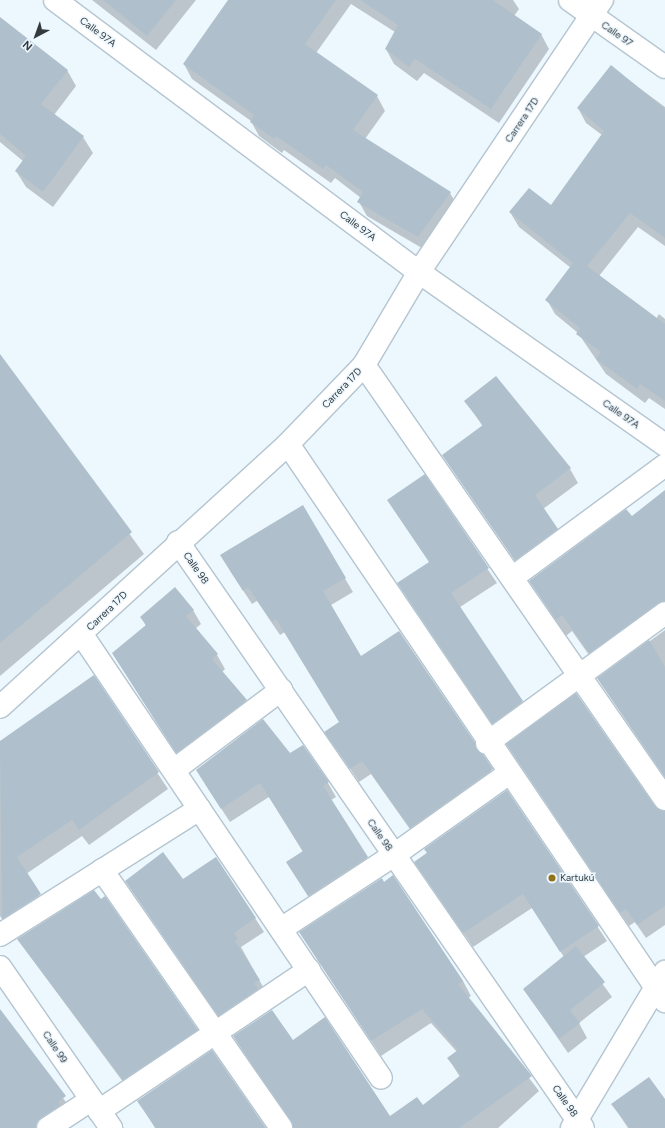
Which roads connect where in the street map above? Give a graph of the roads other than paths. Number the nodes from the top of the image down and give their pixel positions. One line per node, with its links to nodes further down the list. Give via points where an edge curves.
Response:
1 (55, 0): 5 (street, Calle 97A)
2 (570, 0): 3 (street, Calle 97)
3 (597, 8): 4 (street, Calle 97); 5 (street, Carrera 17D)
4 (665, 67)
5 (419, 272): 6 (street, Carrera 17D); 8 (street, Calle 97A)
6 (364, 365): 7 (street, Carrera 17D); 11 (street)
7 (288, 444): 10 (street, Carrera 17D); 17 (street)
8 (665, 445)
9 (665, 465): 11 (street)
10 (178, 542): 13 (street, Carrera 17D); 15 (street, Calle 98)
11 (512, 578): 14 (street)
12 (665, 613): 14 (street)
13 (82, 635): 16 (street, Carrera 17D); 18 (street)
14 (580, 677): 17 (street); 20 (street)
15 (281, 690): 18 (street); 22 (street, Calle 98)
16 (0, 707)
17 (487, 743): 19 (street)
18 (174, 770): 21 (street)
19 (508, 774): 22 (street); 28 (street)
20 (665, 799)
21 (200, 809): 23 (street); 24 (street)
22 (394, 855): 24 (street); 32 (street, Calle 98)
23 (102, 870): 25 (street); 29 (street)
24 (281, 929): 27 (street)
25 (0, 936)
26 (0, 967): 31 (street, Calle 99)
27 (309, 970): 29 (street); 30 (street)
28 (662, 987): 32 (street)
29 (216, 1033): 31 (street); 34 (street)
30 (381, 1078)
31 (100, 1113): 33 (street)
32 (578, 1126)
33 (48, 1128)
34 (281, 1128)

